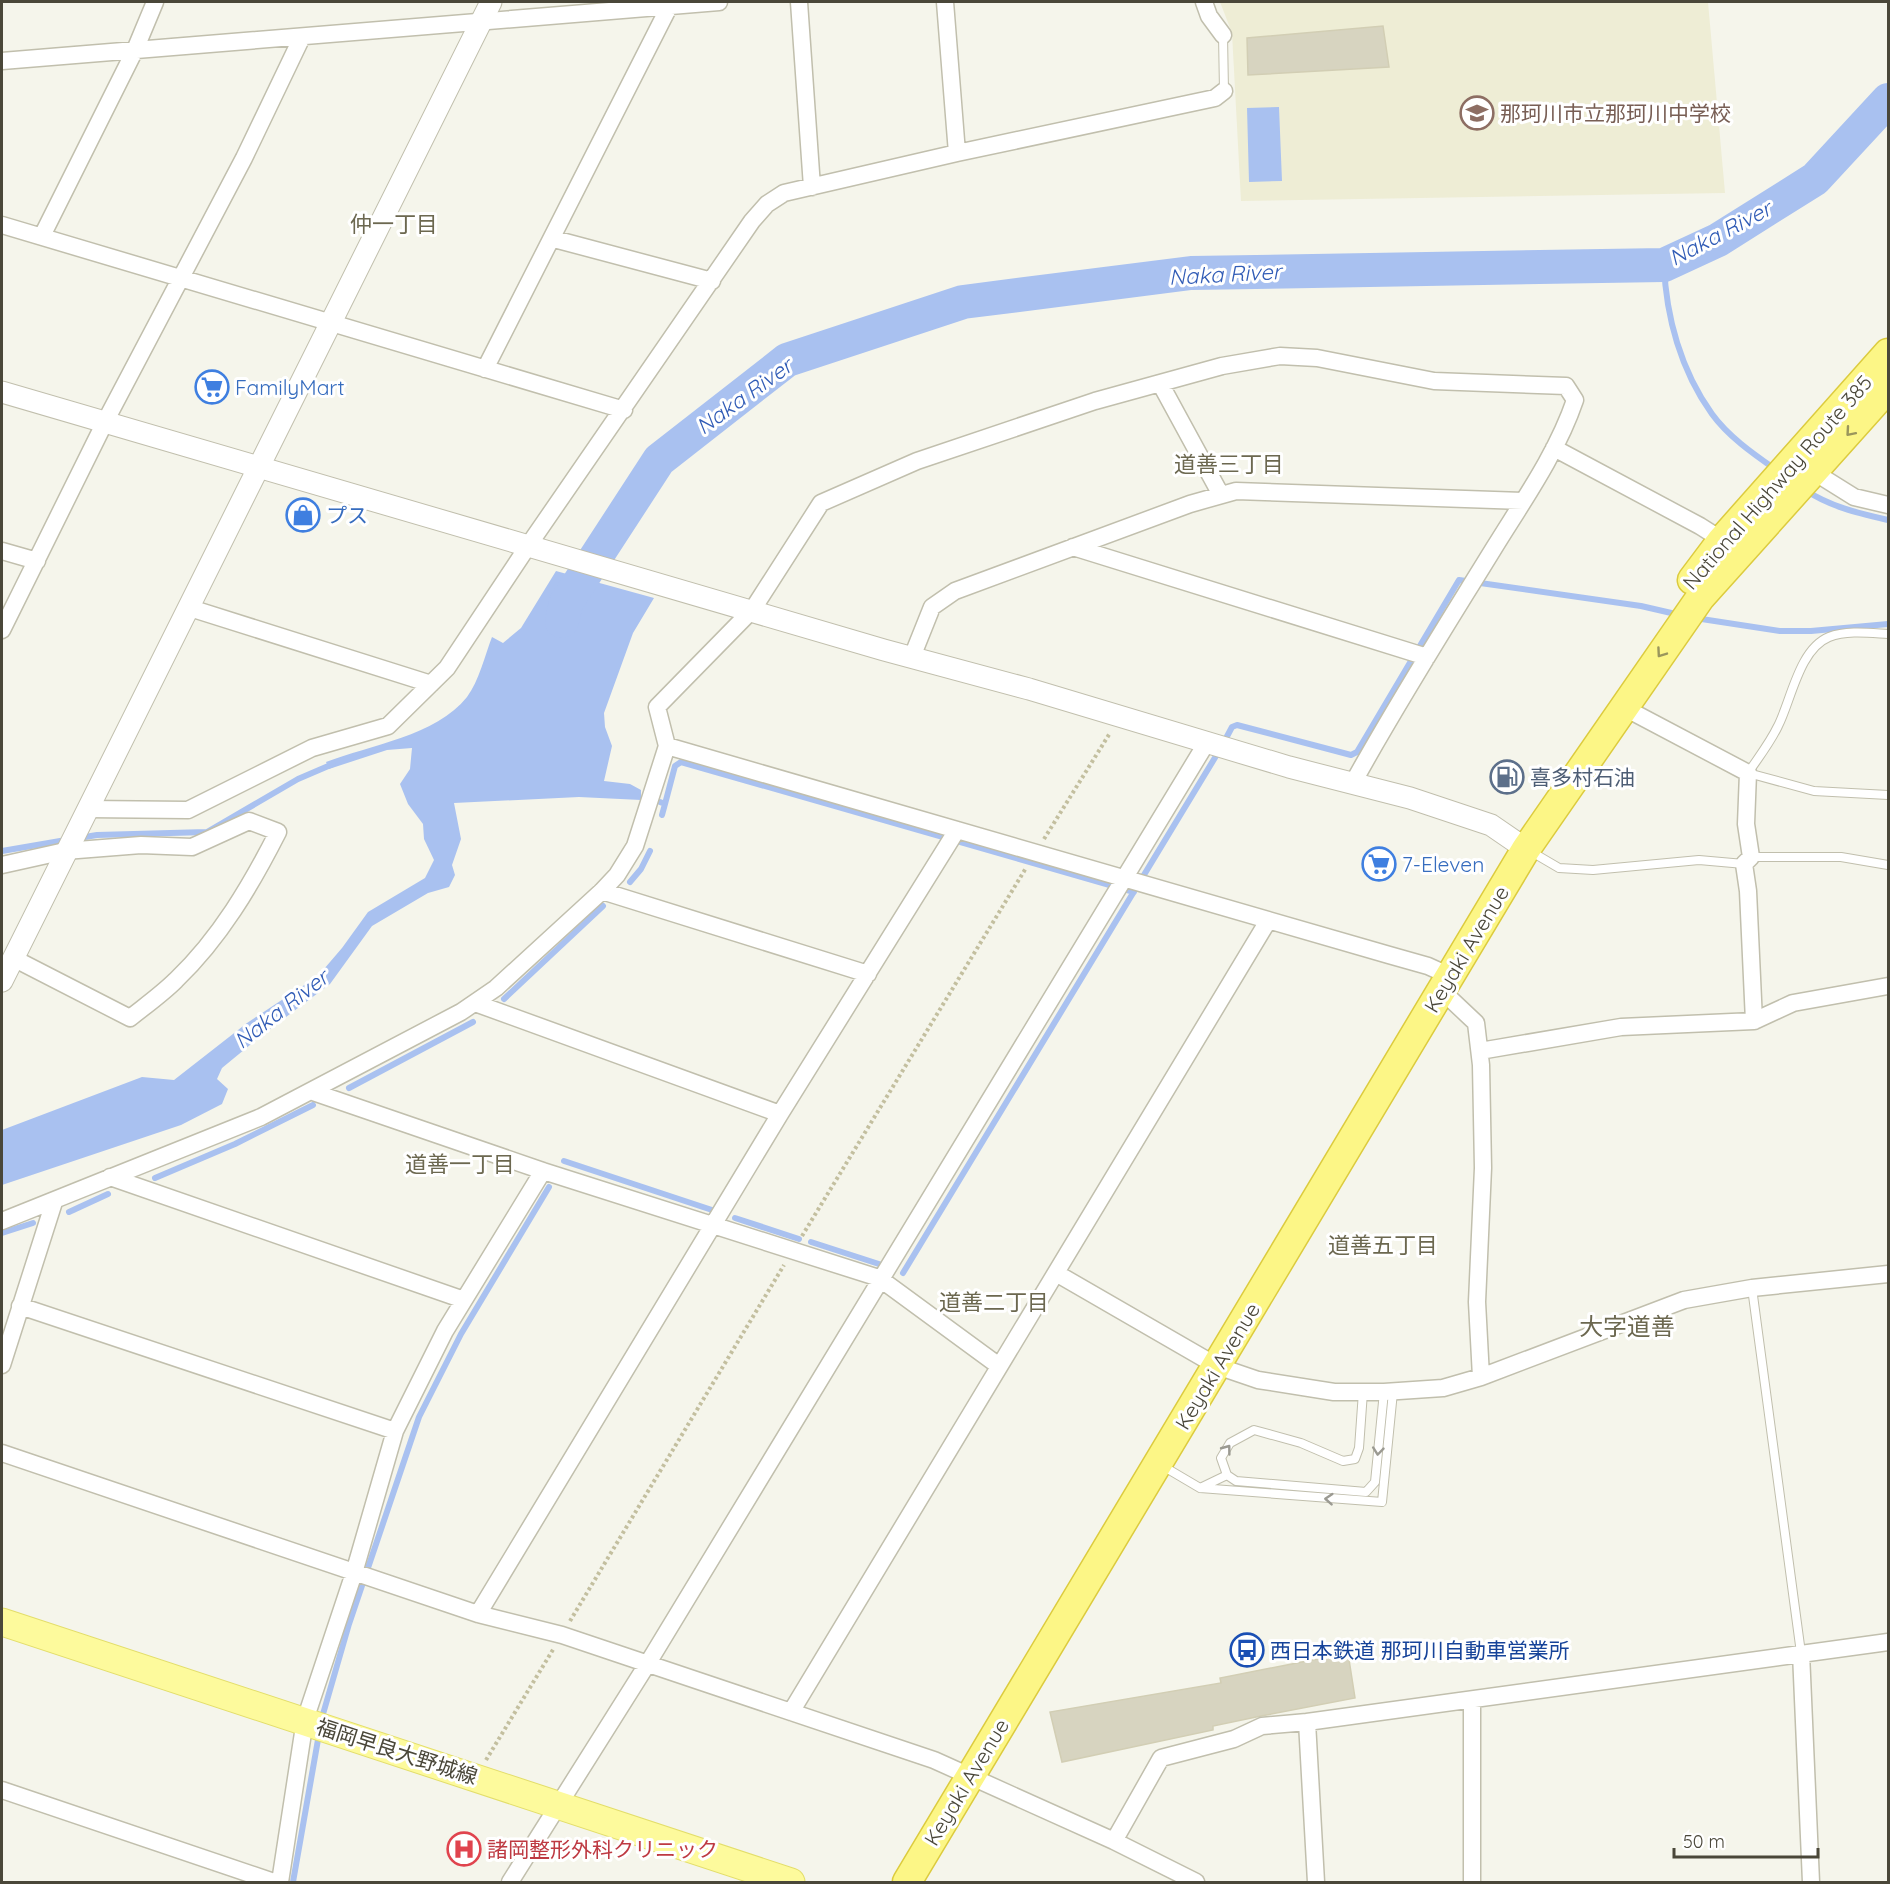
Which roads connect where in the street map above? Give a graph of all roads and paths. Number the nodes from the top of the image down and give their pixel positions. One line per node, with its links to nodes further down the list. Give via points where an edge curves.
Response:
1 (155, 2): 11 (street)
2 (491, 2): 8 (street)
3 (719, 2): 7 (street)
4 (800, 2): 15 (street)
5 (945, 2): 14 (street)
6 (1204, 2): 9 (street)
7 (669, 7): 8 (street); 18 (street)
8 (482, 21): 10 (street); 21 (street)
9 (1222, 35): 13 (lane)
10 (302, 38): 11 (street); 19 (street)
11 (135, 50): 12 (street); 17 (street)
12 (2, 61)
13 (1224, 91): 14 (street, via 1215,98)
14 (957, 153): 15 (street)
15 (812, 187): 20 (street, via 784,193 767,204)
16 (2, 225): 17 (street)
17 (42, 236): 19 (street)
18 (554, 239): 20 (street); 23 (street)
19 (179, 279): 21 (street); 28 (street)
20 (712, 281): 27 (street)
21 (331, 324): 23 (street); 30 (street)
22 (1888, 354): 37 (highway, National Highway Route 385)
23 (486, 369): 27 (street)
24 (1160, 383): 29 (street, via 1280,356 1317,358 1434,381 1566,386 1575,400); 32 (street); 41 (street, via 1095,400 917,461 821,503)
25 (1888, 388): 31 (highway, National Highway Route 385, one-way to 31)
26 (2, 392): 28 (street)
27 (624, 410): 35 (street)
28 (105, 422): 30 (street); 39 (street)
29 (1554, 447): 33 (street); 37 (street)
30 (260, 468): 35 (street); 40 (street)
31 (1814, 472): 34 (street, via 1854,497); 37 (highway, National Highway Route 385)
32 (1221, 495): 33 (street, via 1236,491); 36 (street)
33 (1523, 501): 45 (street)
34 (1888, 505)
35 (535, 547): 41 (street); 46 (street, via 447,668)
36 (1073, 547): 44 (street, via 955,591 932,607); 45 (street)
37 (1729, 548): 47 (highway, National Highway Route 385, one-way to 47, via 1700,598); 56 (highway, National Highway Route 385, via 1650,634 1607,699)
38 (2, 551): 39 (street)
39 (37, 561): 42 (street)
40 (190, 608): 46 (street); 54 (street)
41 (747, 608): 44 (street); 50 (street, via 657,707)
42 (2, 630)
43 (1888, 633): 51 (lane, via 1845,633 1828,637 1817,646 1794,681 1776,730)
44 (912, 657): 48 (street)
45 (1427, 657): 52 (street)
46 (431, 684): 54 (street, via 388,726 312,748 188,810)
47 (1623, 706): 51 (street); 56 (highway, National Highway Route 385)
48 (1119, 717): 49 (street); 58 (path)
49 (1206, 742): 52 (street); 62 (street)
50 (667, 746): 55 (street); 63 (street, via 635,846)
51 (1748, 773): 53 (lane, via 1814,791); 59 (street)
52 (1353, 783): 56 (street, via 1491,825)
53 (1888, 795)
54 (82, 817): 57 (street)
55 (957, 830): 58 (street); 66 (street)
56 (1526, 849): 59 (lane, via 1559,868 1593,870 1699,860); 68 (highway, Keyaki Avenue)
57 (65, 851): 60 (street); 65 (street); 65 (street, via 141,845 192,847 249,821 278,831 254,880 227,920 176,981 130,1018)
58 (1036, 852): 62 (street); 80 (path)
59 (1747, 860): 61 (lane, via 1841,857); 71 (street)
60 (2, 865)
61 (1888, 865)
62 (1124, 878): 64 (street); 83 (street)
63 (603, 891): 66 (street); 70 (street)
64 (1268, 921): 68 (street, via 1419,963); 81 (street)
65 (13, 958): 67 (street)
66 (868, 974): 74 (street)
67 (2, 981)
68 (1445, 983): 72 (street, via 1476,1023); 89 (highway, Keyaki Avenue)
69 (1888, 986): 71 (street, via 1793,1003)
70 (475, 1003): 73 (street); 74 (street)
71 (1754, 1021): 72 (street, via 1621,1027)
72 (1480, 1051): 90 (street, via 1483,1168 1477,1302)
73 (313, 1092): 75 (street); 76 (street)
74 (780, 1114): 79 (street)
75 (543, 1171): 79 (street); 85 (street)
76 (110, 1177): 77 (street); 85 (street)
77 (54, 1202): 78 (street); 86 (street)
78 (2, 1221)
79 (713, 1226): 80 (street); 101 (street)
80 (793, 1251): 83 (street); 103 (path)
81 (1056, 1273): 88 (street); 89 (street)
82 (1888, 1274): 84 (street)
83 (879, 1278): 88 (street); 106 (street)
84 (1752, 1288): 90 (street, via 1684,1300); 105 (lane)
85 (464, 1300): 93 (street)
86 (20, 1306): 87 (street); 93 (street)
87 (2, 1365)
88 (999, 1366): 108 (street)
89 (1217, 1366): 91 (street, via 1258,1380 1334,1392); 95 (highway, Keyaki Avenue)
90 (1482, 1377): 92 (street, via 1443,1388)
91 (1363, 1392): 92 (street); 96 (lane, one-way to 91, via 1221,1458 1230,1443 1254,1430 1301,1443 1342,1461 1355,1459)
92 (1389, 1392): 97 (lane, one-way to 97, via 1375,1482 1366,1492); 99 (lane, one-way to 99, via 1382,1502)
93 (395, 1431): 100 (street)
94 (2, 1453): 100 (street)
95 (1158, 1463): 98 (lane); 112 (highway, Keyaki Avenue)
96 (1227, 1475): 97 (lane); 98 (lane)
97 (1236, 1481): 99 (lane)
98 (1200, 1488): 99 (lane)
99 (1260, 1493)
100 (354, 1572): 101 (street); 109 (street)
101 (478, 1614): 103 (street)
102 (2, 1622): 109 (main road, 福岡早良大野城線)
103 (562, 1635): 106 (street); 111 (path)
104 (1888, 1642): 105 (street)
105 (1801, 1653): 107 (street); 124 (street)
106 (648, 1663): 108 (street); 114 (street)
107 (1472, 1701): 110 (street); 123 (street)
108 (791, 1712): 112 (street, via 934,1760)
109 (305, 1720): 111 (main road, 福岡早良大野城線); 117 (street)
110 (1307, 1722): 115 (street, via 1262,1726 1234,1739 1161,1758); 122 (street)
111 (475, 1777): 114 (main road, 福岡早良大野城線)
112 (969, 1777): 115 (street); 120 (highway, Keyaki Avenue)
113 (2, 1790): 116 (street)
114 (558, 1804): 118 (street); 119 (main road, 福岡早良大野城線)
115 (1114, 1841): 121 (street)
116 (274, 1882)
117 (280, 1882)
118 (510, 1882)
119 (791, 1882)
120 (907, 1882)
121 (1196, 1882)
122 (1316, 1882)
123 (1472, 1882)
124 (1811, 1882)

